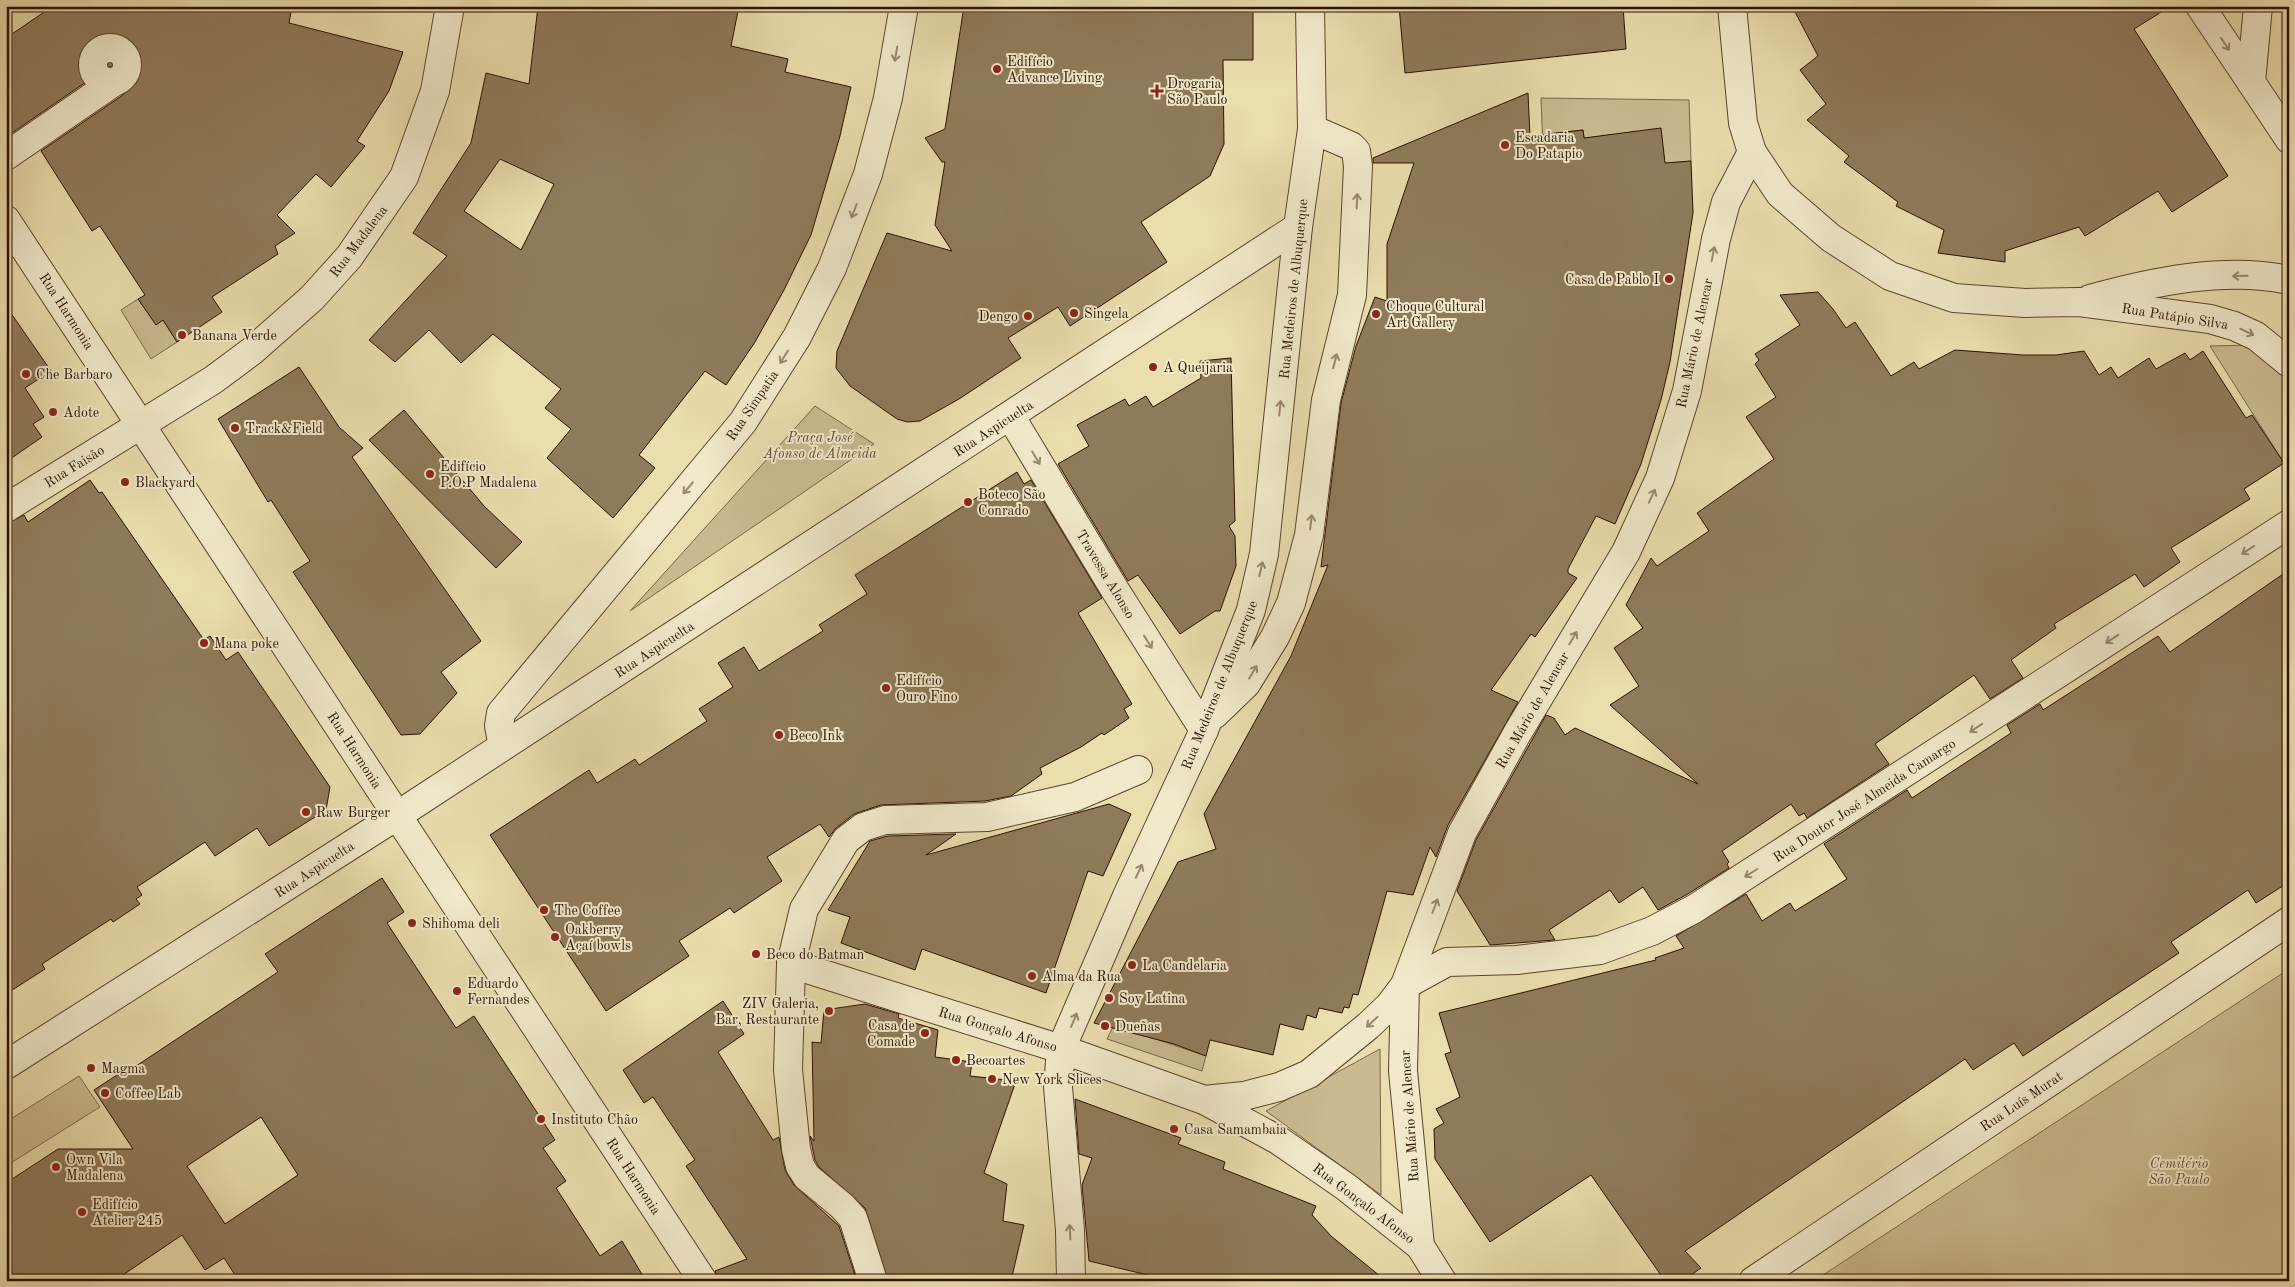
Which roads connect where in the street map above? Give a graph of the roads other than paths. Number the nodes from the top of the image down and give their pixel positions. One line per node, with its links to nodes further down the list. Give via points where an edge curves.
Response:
1 (450, 6): 19 (street, Rua Madalena, via 435,91 404,177 349,257 312,298 252,351 201,389)
2 (904, 6): 23 (street, Rua Simpatia, one-way to 23, via 888,98 868,174 832,268 797,337 743,422 501,713 499,726)
3 (1310, 6): 9 (street, Rua Medeiros de Albuquerque)
4 (1732, 6): 11 (street, Rua Patápio Silva, via 1743,123)
5 (2200, 6): 8 (street, one-way to 8)
6 (2258, 6): 8 (street)
7 (114, 82): 12 (street)
8 (2251, 82): 10 (street)
9 (1312, 129): 14 (street, Rua Medeiros de Albuquerque); 22 (street, one-way to 9, via 1246,684 1291,603 1309,535 1326,400 1352,295 1356,151)
10 (2289, 139)
11 (1752, 152): 16 (street, Rua Patápio Silva, via 1780,194 1800,213 1830,238 1890,276 1954,298 2025,303); 27 (street, Rua Mário de Alencar, one-way to 11, via 1462,833 1518,732 1626,552 1660,478 1687,391 1726,202)
12 (6, 156)
13 (6, 220): 19 (street, Rua Harmonia)
14 (1298, 228): 18 (street, Rua Aspicuelta); 22 (street, Rua Medeiros de Albuquerque, one-way to 14, via 1251,610 1264,554)
15 (2289, 280): 16 (street, Rua Patápio Silva, one-way to 16, via 2270,275 2166,281)
16 (2079, 302): 17 (street, Rua Patápio Silva, one-way to 17, via 2234,326 2256,336)
17 (2289, 363)
18 (1011, 417): 22 (street, Travessa Alonso, one-way to 22, via 1115,590); 23 (street, Rua Aspicuelta)
19 (141, 424): 20 (street, Rua Faisão); 25 (street, Rua Harmonia)
20 (6, 508)
21 (2289, 524): 28 (street, Rua Doutor José Almeida Camargo, one-way to 28, via 1779,856 1652,931 1600,950 1517,960)
22 (1206, 725): 31 (street, Rua Medeiros de Albuquerque, one-way to 22)
23 (503, 746): 25 (street, Rua Aspicuelta)
24 (1138, 770): 29 (street, via 1075,797 987,817 885,820 863,827 846,840 804,909)
25 (398, 815): 32 (street, Rua Aspicuelta); 35 (street, Rua Harmonia)
26 (2289, 921): 39 (street, Rua Luís Murat)
27 (1422, 940): 28 (street); 30 (street, Rua Mário de Alencar)
28 (1446, 962): 30 (street, Rua Doutor José Almeida Camargo)
29 (791, 964): 31 (street, Rua Gonçalo Afonso); 36 (street, via 788,1070 800,1166 807,1177 854,1218)
30 (1405, 986): 33 (street, Rua Gonçalo Afonso, one-way to 33, via 1368,1026 1309,1074 1244,1096); 34 (street, Rua Mário de Alencar, via 1403,1071)
31 (1061, 1049): 33 (street, Rua Gonçalo Afonso); 37 (street, Rua Medeiros de Albuquerque, one-way to 31, via 1058,1086)
32 (6, 1065)
33 (1204, 1100): 34 (street, Rua Gonçalo Afonso, via 1278,1140 1346,1187)
34 (1420, 1246): 38 (street, Rua Mário de Alencar)
35 (702, 1281)
36 (873, 1281)
37 (1071, 1281)
38 (1442, 1281)
39 (1753, 1281)

